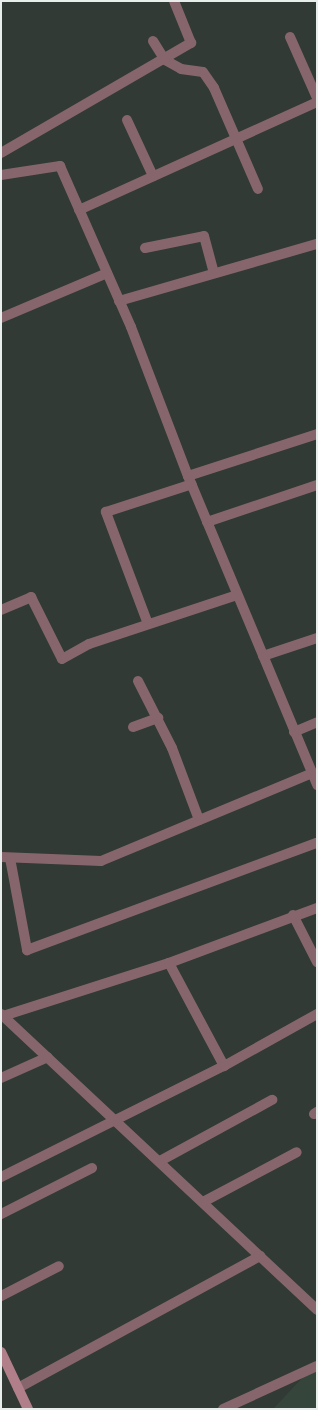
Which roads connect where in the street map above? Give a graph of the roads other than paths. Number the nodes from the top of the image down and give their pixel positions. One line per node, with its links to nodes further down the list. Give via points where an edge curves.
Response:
1 (174, 1): 4 (street, via 191,43)
2 (290, 37): 5 (street)
3 (153, 41): 4 (street)
4 (165, 60): 8 (street, via 181,68 203,72 214,88); 9 (street, via 111,87)
5 (317, 98)
6 (317, 102): 8 (street)
7 (127, 120): 11 (street)
8 (236, 138): 11 (street); 12 (street)
9 (1, 153)
10 (1, 175): 13 (street, via 60,166)
11 (153, 176): 13 (street)
12 (258, 189)
13 (79, 210): 16 (street)
14 (317, 244): 17 (street)
15 (145, 248): 17 (street, via 204,236)
16 (107, 273): 18 (street); 19 (street)
17 (214, 273): 18 (street)
18 (119, 300): 21 (street)
19 (1, 318)
20 (317, 434): 21 (street)
21 (190, 480): 23 (street); 26 (street, via 106,512)
22 (317, 485): 23 (street)
23 (207, 522): 24 (street)
24 (237, 595): 26 (street); 28 (street)
25 (1, 610): 26 (street, via 31,597 62,659 90,644)
26 (148, 624)
27 (317, 638): 28 (street)
28 (263, 656): 33 (street)
29 (138, 681): 30 (street)
30 (158, 718): 32 (street); 36 (street)
31 (317, 722): 33 (street)
32 (133, 727)
33 (294, 732): 34 (street)
34 (312, 773): 35 (street); 36 (street)
35 (317, 785)
36 (199, 820): 38 (street, via 101,861)
37 (317, 843): 38 (street, via 27,950)
38 (6, 858)
39 (317, 908): 40 (street)
40 (293, 915): 41 (street); 42 (street)
41 (317, 962)
42 (169, 963): 44 (street); 46 (street)
43 (317, 1014): 46 (street)
44 (2, 1015): 45 (street)
45 (48, 1057): 47 (street); 49 (street)
46 (224, 1066): 49 (street)
47 (1, 1078)
48 (272, 1100): 51 (street)
49 (115, 1119): 51 (street); 53 (street)
50 (297, 1152): 54 (street)
51 (160, 1161): 54 (street)
52 (92, 1168): 55 (street)
53 (1, 1177)
54 (203, 1202): 56 (street)
55 (1, 1214)
56 (260, 1256): 59 (street); 62 (street)
57 (59, 1266): 58 (street)
58 (1, 1296)
59 (317, 1310)
60 (1, 1352): 62 (street)
61 (317, 1366): 64 (street)
62 (18, 1388): 63 (street)
63 (28, 1409)
64 (223, 1409)

